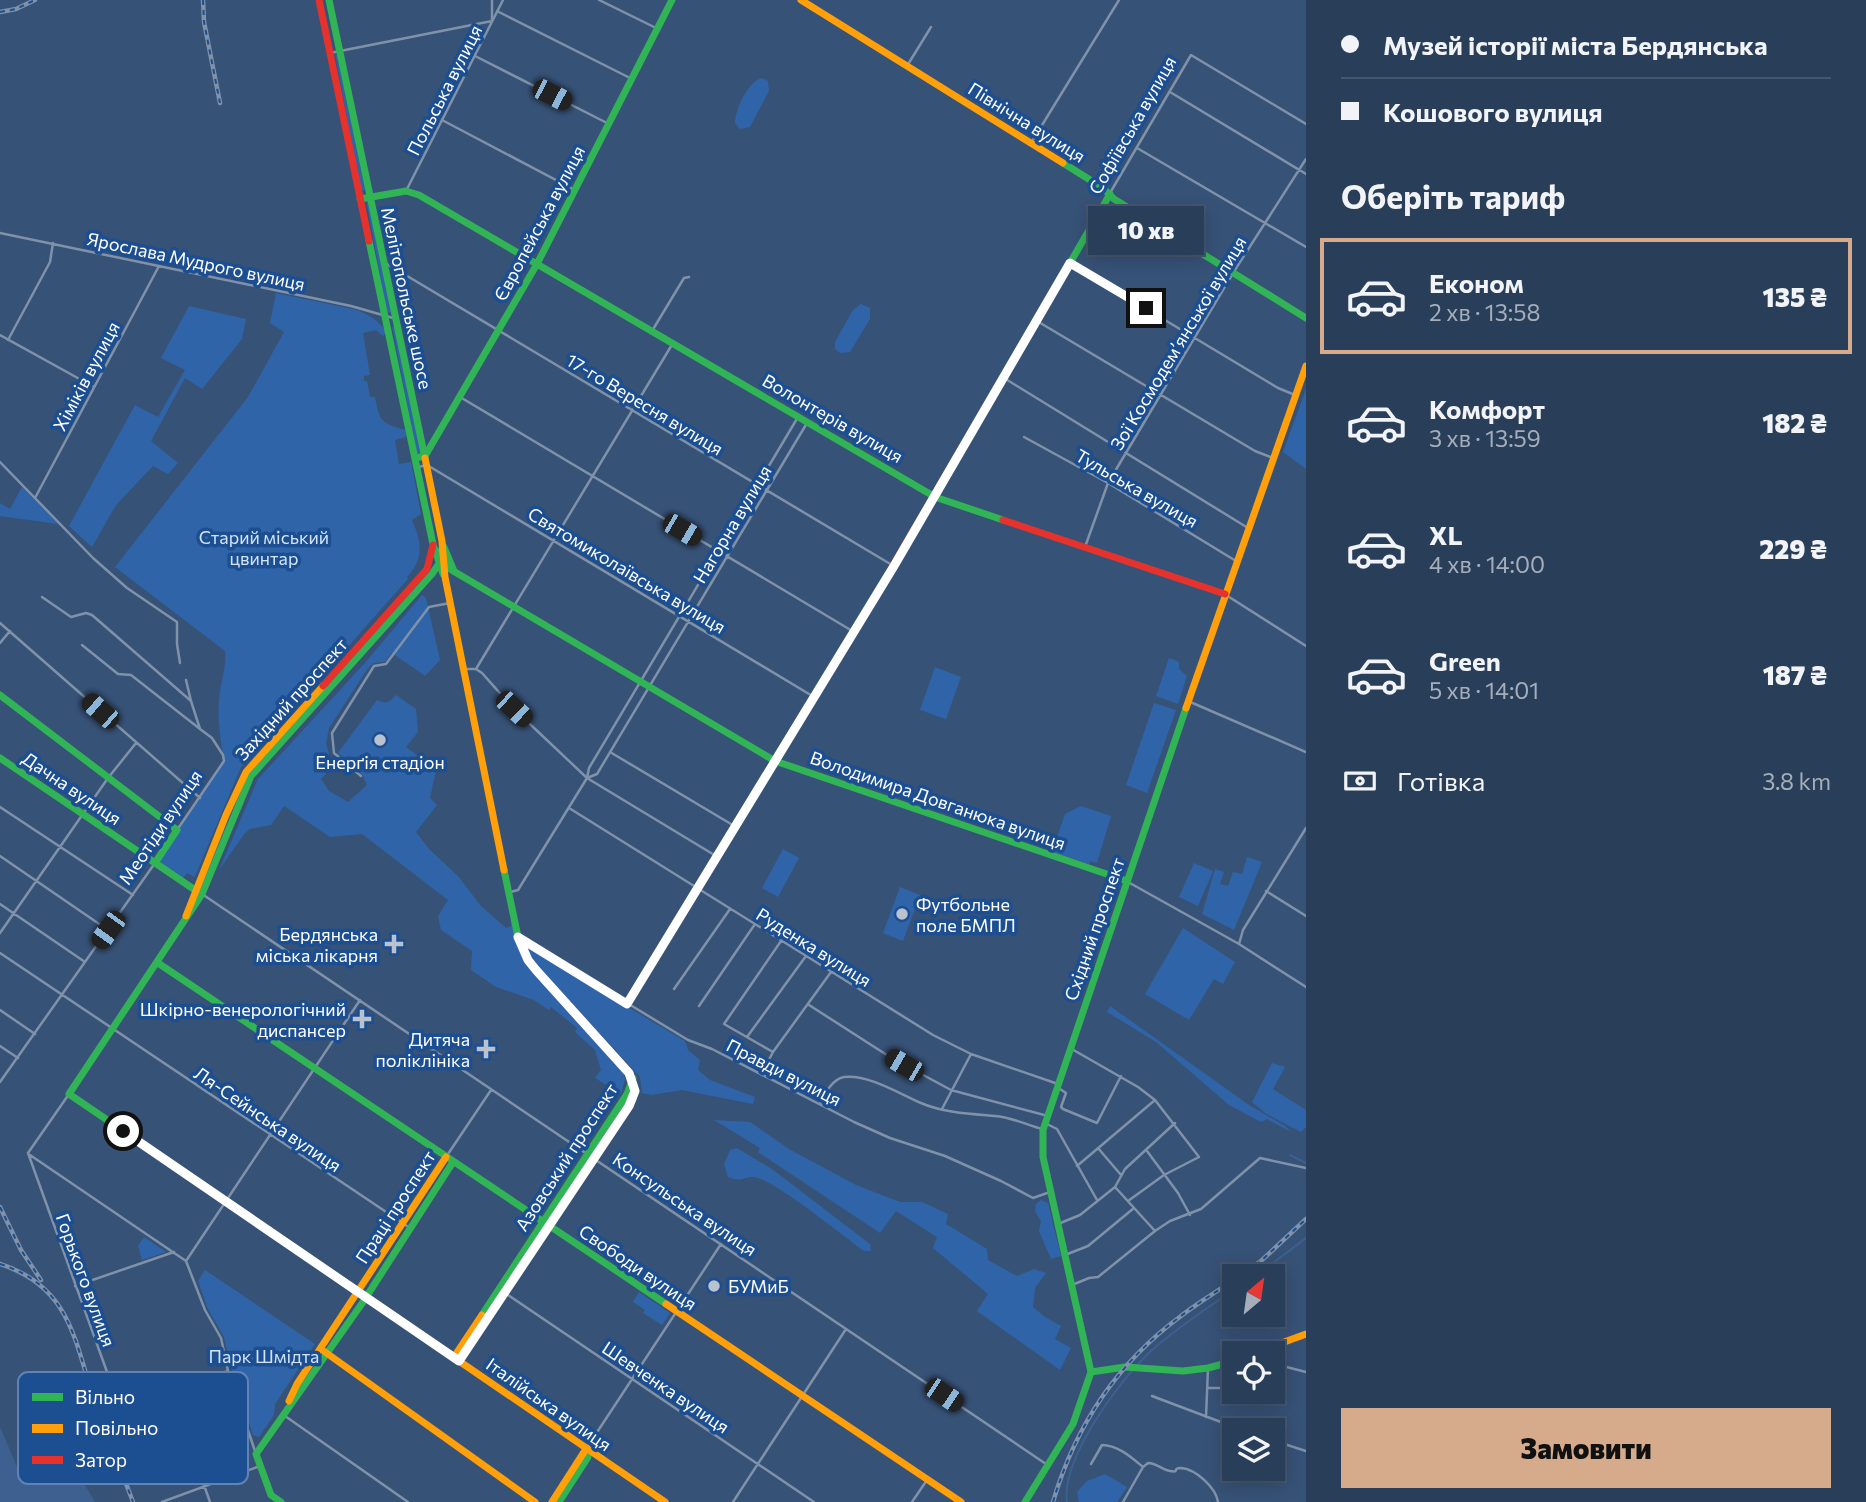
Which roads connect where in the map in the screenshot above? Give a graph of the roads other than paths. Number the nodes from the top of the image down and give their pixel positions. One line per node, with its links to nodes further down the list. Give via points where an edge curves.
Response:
1 (319, 0): 14 (main road, Мелітопольське шосе)
2 (329, 0): 13 (main road, Мелітопольське шосе)
3 (492, 0): 10 (street)
4 (503, 0): 9 (street, Польська вулиця)
5 (599, 0): 12 (street)
6 (672, 0): 12 (main road, Європейська вулиця)
7 (801, 0): 16 (main road, Північна вулиця)
8 (1119, 0): 22 (street)
9 (497, 11): 10 (street, Польська вулиця); 17 (street)
10 (492, 21): 13 (street); 15 (street, Польська вулиця)
11 (931, 27): 16 (street)
12 (657, 29): 17 (main road, Європейська вулиця)
13 (340, 51): 14 (street); 30 (main road, Мелітопольське шосе)
14 (330, 53): 31 (main road, Мелітопольське шосе)
15 (475, 56): 19 (street, Польська вулиця); 20 (street)
16 (907, 66): 22 (main road, Північна вулиця)
17 (632, 79): 20 (main road, Європейська вулиця)
18 (1170, 92): 21 (street, Софіївська вулиця, via 1191,55); 23 (street, Софіївська вулиця); 25 (street)
19 (442, 120): 27 (street); 28 (street, Польська вулиця)
20 (609, 124): 27 (main road, Європейська вулиця)
21 (1306, 124)
22 (1031, 143): 29 (main road, Північна вулиця)
23 (1137, 148): 29 (street, Софіївська вулиця); 32 (street)
24 (1306, 159): 25 (street, Зої Космодем’янської вулиця)
25 (1299, 170): 26 (street); 32 (street, Зої Космодем’янської вулиця)
26 (1306, 174)
27 (575, 190): 38 (main road, Європейська вулиця)
28 (406, 191): 30 (main road); 38 (main road, Волонтерів вулиця)
29 (1110, 194): 37 (main road, Софіївська вулиця); 40 (main road, Північна вулиця)
30 (370, 197): 31 (main road); 36 (main road, Мелітопольське шосе)
31 (360, 199): 42 (main road, Мелітопольське шосе)
32 (1264, 224): 35 (street); 40 (street, Зої Космодем’янської вулиця)
33 (0, 233): 34 (street, Ярослава Мудрого вулиця)
34 (53, 243): 39 (street, Ярослава Мудрого вулиця); 50 (street, via 50,262)
35 (1306, 247)
36 (384, 262): 44 (main road, Мелітопольське шосе); 46 (street, 17-го Вересня вулиця)
37 (1070, 263): 45 (main road, Софіївська вулиця); 49 (street)
38 (537, 264): 46 (main road, Європейська вулиця); 47 (main road, Волонтерів вулиця)
39 (159, 266): 42 (street, Ярослава Мудрого вулиця); 54 (street, Хіміків вулиця)
40 (1233, 273): 43 (main road, Північна вулиця); 49 (street, Зої Космодем’янської вулиця)
41 (689, 277): 47 (street, via 681,282)
42 (386, 316): 44 (street, Ярослава Мудрого вулиця); 65 (main road, Мелітопольське шосе)
43 (1306, 318)
44 (396, 319): 61 (main road, Мелітопольське шосе)
45 (1037, 321): 53 (main road, Софіївська вулиця); 55 (street)
46 (498, 331): 57 (main road, Європейська вулиця); 58 (street, 17-го Вересня вулиця)
47 (652, 331): 51 (main road, Волонтерів вулиця)
48 (0, 335): 50 (street)
49 (1195, 338): 55 (street, Зої Космодем’янської вулиця); 56 (street)
50 (8, 340): 54 (street)
51 (673, 343): 58 (street); 59 (main road, Волонтерів вулиця)
52 (1306, 366): 56 (main road, Східний проспект)
53 (1004, 378): 64 (street); 74 (main road, Софіївська вулиця)
54 (94, 387): 75 (street, Хіміків вулиця)
55 (1161, 395): 64 (street, Зої Космодем’янської вулиця); 66 (street)
56 (1296, 395): 66 (main road, Східний проспект)
57 (460, 397): 63 (main road, Європейська вулиця); 70 (street)
58 (632, 410): 70 (street); 72 (street, 17-го Вересня вулиця)
59 (799, 416): 60 (main road, Волонтерів вулиця); 72 (street, Нагорна вулиця)
60 (807, 422): 73 (street, Нагорна вулиця); 74 (main road, Волонтерів вулиця)
61 (420, 436): 63 (main road); 65 (main road, Мелітопольське шосе)
62 (1024, 437): 71 (street, Тульська вулиця)
63 (435, 439): 65 (main road, Європейська вулиця)
64 (1127, 451): 71 (street, Зої Космодем’янської вулиця); 76 (street)
65 (420, 457): 68 (main road, Мелітопольське шосе); 69 (main road, Мелітопольське шосе)
66 (1273, 458): 76 (main road, Східний проспект)
67 (0, 462): 75 (street)
68 (427, 465): 69 (street); 77 (main road, Мелітопольське шосе); 78 (street, Святомиколаївська вулиця)
69 (418, 467): 79 (main road, Мелітопольське шосе)
70 (593, 477): 78 (street); 81 (street)
71 (1108, 482): 80 (street, Зої Космодем’янської вулиця); 83 (street, Тульська вулиця)
72 (757, 485): 73 (street, 17-го Вересня вулиця); 81 (street, Нагорна вулиця)
73 (766, 490): 82 (street, Нагорна вулиця); 84 (street, 17-го Вересня вулиця)
74 (935, 497): 80 (main road, Волонтерів вулиця); 84 (main road, Софіївська вулиця)
75 (35, 498): 99 (street, via 93,558 177,622)
76 (1248, 528): 83 (main road, Східний проспект)
77 (442, 541): 85 (main road, Мелітопольське шосе); 86 (main road)
78 (554, 541): 90 (street); 91 (street, Святомиколаївська вулиця)
79 (433, 544): 85 (main road); 133 (main road, Західний проспект, via 427,569 246,772)
80 (1084, 547): 87 (main road, Волонтерів вулиця)
81 (718, 551): 82 (street); 91 (street, Нагорна вулиця)
82 (727, 556): 92 (street, Нагорна вулиця); 95 (street)
83 (1237, 561): 87 (main road, Східний проспект)
84 (894, 566): 95 (main road, Софіївська вулиця)
85 (442, 568): 86 (main road, Володимира Довганюка вулиця); 89 (main road, Мелітопольське шосе); 133 (main road, Західний проспект, via 251,776)
86 (455, 572): 90 (main road, Володимира Довганюка вулиця)
87 (1225, 594): 98 (street, Волонтерів вулиця); 108 (main road, Східний проспект)
88 (42, 597): 107 (street, via 71,617 92,615)
89 (450, 603): 100 (main road, Мелітопольське шосе); 115 (street, via 429,607 386,664 374,666 332,733 334,752)
90 (514, 607): 101 (street); 103 (main road, Володимира Довганюка вулиця)
91 (679, 615): 92 (street, Святомиколаївська вулиця); 103 (street, Нагорна вулиця)
92 (688, 621): 104 (street, Нагорна вулиця); 106 (street, Святомиколаївська вулиця)
93 (0, 623): 94 (street)
94 (10, 631): 96 (street); 110 (street)
95 (854, 632): 106 (main road, Софіївська вулиця)
96 (0, 643)
97 (82, 645): 109 (street, via 118,674 131,675)
98 (1306, 646)
99 (180, 663)
100 (465, 669): 101 (street); 134 (main road, Мелітопольське шосе)
101 (476, 669): 117 (street)
102 (186, 680): 107 (street)
103 (639, 681): 104 (main road, Володимира Довганюка вулиця); 117 (street, Нагорна вулиця)
104 (649, 687): 111 (street, Нагорна вулиця); 114 (main road, Володимира Довганюка вулиця)
105 (0, 695): 116 (main road)
106 (814, 697): 114 (main road, Софіївська вулиця)
107 (191, 701): 109 (street)
108 (1188, 701): 112 (street); 130 (main road, Східний проспект)
109 (200, 729): 118 (street, Меотіди вулиця, via 212,738 225,761)
110 (135, 743): 116 (street); 118 (street)
111 (610, 752): 117 (street, Нагорна вулиця, via 597,774); 122 (street)
112 (1306, 752)
113 (0, 758): 121 (main road, Дачна вулиця)
114 (775, 761): 122 (main road, Софіївська вулиця); 130 (main road, Володимира Довганюка вулиця)
115 (361, 776)
116 (108, 778): 121 (street); 124 (main road)
117 (587, 778): 120 (street, Нагорна вулиця); 127 (street)
118 (200, 798): 124 (street, Меотіди вулиця)
119 (0, 807): 125 (street)
120 (569, 808): 131 (street, Руденка вулиця); 134 (street, Нагорна вулиця, via 518,890)
121 (82, 814): 125 (street); 128 (main road, Дачна вулиця)
122 (736, 827): 127 (main road, Софіївська вулиця)
123 (1306, 828): 132 (street)
124 (177, 830): 128 (main road, Меотіди вулиця)
125 (60, 847): 129 (street); 135 (street)
126 (0, 856): 129 (street)
127 (718, 857): 131 (main road, Софіївська вулиця)
128 (155, 863): 133 (main road, Дачна вулиця); 135 (street, Меотіди вулиця)
129 (36, 881): 138 (street); 141 (street)
130 (1127, 881): 145 (street, Володимира Довганюка вулиця); 163 (main road, Східний проспект)
131 (699, 888): 137 (street, Руденка вулиця); 155 (main road, Софіївська вулиця)
132 (1266, 891): 139 (street); 145 (street)
133 (199, 892): 149 (main road, Західний проспект); 154 (street, Консульська вулиця)
134 (510, 892): 143 (main road, Мелітопольське шосе)
135 (133, 895): 141 (street, Меотіди вулиця)
136 (0, 904): 138 (street)
137 (730, 909): 140 (street, Руденка вулиця); 152 (street)
138 (13, 914): 142 (street); 148 (street)
139 (1306, 916)
140 (755, 925): 144 (street, Руденка вулиця); 157 (street)
141 (108, 930): 148 (street, Меотіди вулиця)
142 (0, 933)
143 (518, 937): 155 (street, Правди вулиця); 170 (main road, Мелітопольське шосе, via 536,970)
144 (781, 941): 147 (street, Руденка вулиця); 161 (street, via 724,1024)
145 (1238, 944): 151 (street, Володимира Довганюка вулиця)
146 (0, 953): 153 (street, Ля-Сейнська вулиця)
147 (806, 956): 150 (street, Руденка вулиця); 161 (street)
148 (85, 962): 153 (street, Меотіди вулиця)
149 (158, 963): 159 (main road, Західний проспект); 167 (main road, Свободи вулиця)
150 (831, 972): 156 (street); 165 (street, Руденка вулиця)
151 (1306, 987)
152 (674, 989)
153 (63, 994): 159 (street, Ля-Сейнська вулиця); 160 (street, Меотіди вулиця)
154 (360, 1000): 167 (street); 173 (street, Консульська вулиця)
155 (627, 1004): 168 (street, Правди вулиця, via 685,1039)
156 (808, 1005): 164 (street); 174 (street)
157 (699, 1006)
158 (0, 1010): 160 (street)
159 (113, 1029): 175 (main road, Західний проспект); 181 (street, Ля-Сейнська вулиця)
160 (35, 1034): 166 (street, Меотіди вулиця)
161 (747, 1037): 164 (street)
162 (0, 1046): 166 (street)
163 (1070, 1048): 169 (street); 172 (main road, Східний проспект)
164 (773, 1052): 168 (street)
165 (971, 1054): 172 (street, Руденка вулиця); 174 (street)
166 (18, 1058): 171 (street, Меотіди вулиця)
167 (315, 1068): 181 (street); 186 (main road, Свободи вулиця)
168 (761, 1074): 177 (street, Правди вулиця)
169 (1121, 1076): 172 (street, via 1097,1123 1063,1109 1066,1093); 176 (street)
170 (633, 1078): 185 (main road, Азовський проспект)
171 (0, 1082)
172 (1058, 1085): 179 (main road, Східний проспект)
173 (492, 1089): 185 (street, Консульська вулиця); 186 (street, Праці проспект)
174 (951, 1090): 178 (street); 179 (street)
175 (69, 1094): 184 (street, Західний проспект); 195 (main road, Італійська вулиця)
176 (1155, 1100): 180 (street); 182 (street)
177 (820, 1104): 178 (street, via 839,1079 851,1077); 192 (street, Правди вулиця, via 1033,1198)
178 (942, 1109): 179 (street)
179 (1045, 1123): 187 (street, via 1058,1129); 192 (main road, Східний проспект, via 1043,1157)
180 (1175, 1123): 183 (street); 190 (street, via 1199,1157)
181 (271, 1135): 195 (street); 200 (street, Ля-Сейнська вулиця)
182 (1098, 1148): 187 (street); 189 (street)
183 (1147, 1150): 189 (street); 190 (street)
184 (28, 1153): 203 (street); 207 (street, Горького вулиця)
185 (591, 1156): 198 (main road, Азовський проспект); 202 (street, Консульська вулиця)
186 (450, 1160): 198 (main road, Свободи вулиця); 200 (main road, Праці проспект)
187 (1077, 1166): 193 (street)
188 (1306, 1168): 197 (street, via 1260,1158)
189 (1121, 1175): 191 (street)
190 (1164, 1175): 194 (street); 197 (street)
191 (1115, 1187): 193 (street); 194 (street)
192 (1050, 1192): 199 (main road, Східний проспект)
193 (1098, 1201): 199 (street)
194 (1128, 1201): 196 (street)
195 (226, 1202): 205 (street); 209 (main road, Італійська вулиця)
196 (1134, 1208): 201 (street); 204 (street, via 1087,1246)
197 (1189, 1215): 201 (street)
198 (545, 1224): 208 (main road, Азовський проспект); 211 (main road, Свободи вулиця)
199 (1058, 1224): 204 (main road, Східний проспект)
200 (406, 1226): 209 (main road, Праці проспект); 210 (main road, Праці проспект)
201 (1155, 1231): 206 (street, via 1098,1277)
202 (721, 1244): 211 (street); 212 (street, Консульська вулиця)
203 (174, 1252): 205 (street); 207 (street)
204 (1065, 1255): 206 (main road, Східний проспект)
205 (186, 1261): 220 (street, via 221,1338)
206 (1072, 1285): 223 (main road, Східний проспект)
207 (75, 1286): 221 (street, Горького вулиця)
208 (502, 1291): 216 (main road, Азовський проспект); 225 (street, Шевченка вулиця)
209 (358, 1292): 210 (main road, Італійська вулиця); 215 (main road, Праці проспект)
210 (366, 1297): 215 (main road, Праці проспект); 216 (main road, Італійська вулиця)
211 (676, 1311): 225 (street); 229 (main road, Свободи вулиця)
212 (846, 1329): 229 (street); 241 (street, Консульська вулиця)
213 (1306, 1334): 214 (main road)
214 (1285, 1342)
215 (324, 1352): 230 (main road, Праці проспект); 252 (main road)
216 (456, 1359): 235 (main road, Італійська вулиця)
217 (1222, 1364): 219 (main road)
218 (1285, 1367): 224 (street)
219 (1208, 1368): 223 (main road, via 1128,1367); 226 (street)
220 (228, 1371): 222 (street)
221 (106, 1372)
222 (225, 1372)
223 (1091, 1372): 241 (main road, via 1086,1393)
224 (1306, 1372)
225 (632, 1378): 235 (street); 238 (street, Шевченка вулиця)
226 (1208, 1388): 227 (street); 231 (street)
227 (1222, 1388)
228 (1152, 1395): 231 (street)
229 (802, 1396): 238 (street); 244 (main road, Свободи вулиця)
230 (282, 1414): 237 (main road, Праці проспект); 251 (street)
231 (1206, 1417): 232 (street)
232 (1222, 1423)
233 (248, 1430): 237 (street)
234 (1285, 1444): 236 (street)
235 (586, 1449): 253 (main road); 254 (main road, via 589,1457); 255 (main road, Італійська вулиця)
236 (1306, 1451)
237 (256, 1454): 240 (main road)
238 (759, 1464): 256 (street); 257 (street, Шевченка вулиця)
239 (1091, 1464): 242 (street, via 1102,1445 1110,1445)
240 (260, 1466): 243 (street); 247 (main road)
241 (1049, 1466): 260 (main road)
242 (1143, 1468): 261 (street); 262 (street, via 1148,1463 1170,1471 1182,1468 1205,1479)
243 (248, 1470)
244 (927, 1479): 258 (street); 259 (main road, Свободи вулиця)
245 (210, 1484): 246 (street)
246 (204, 1486): 248 (street); 249 (street)
247 (272, 1499): 250 (main road)
248 (162, 1502)
249 (210, 1502)
250 (281, 1502)
251 (408, 1502)
252 (535, 1502)
253 (552, 1502)
254 (559, 1502)
255 (666, 1502)
256 (733, 1502)
257 (814, 1502)
258 (912, 1502)
259 (961, 1502)
260 (1025, 1502)
261 (1123, 1502)
262 (1218, 1502)

